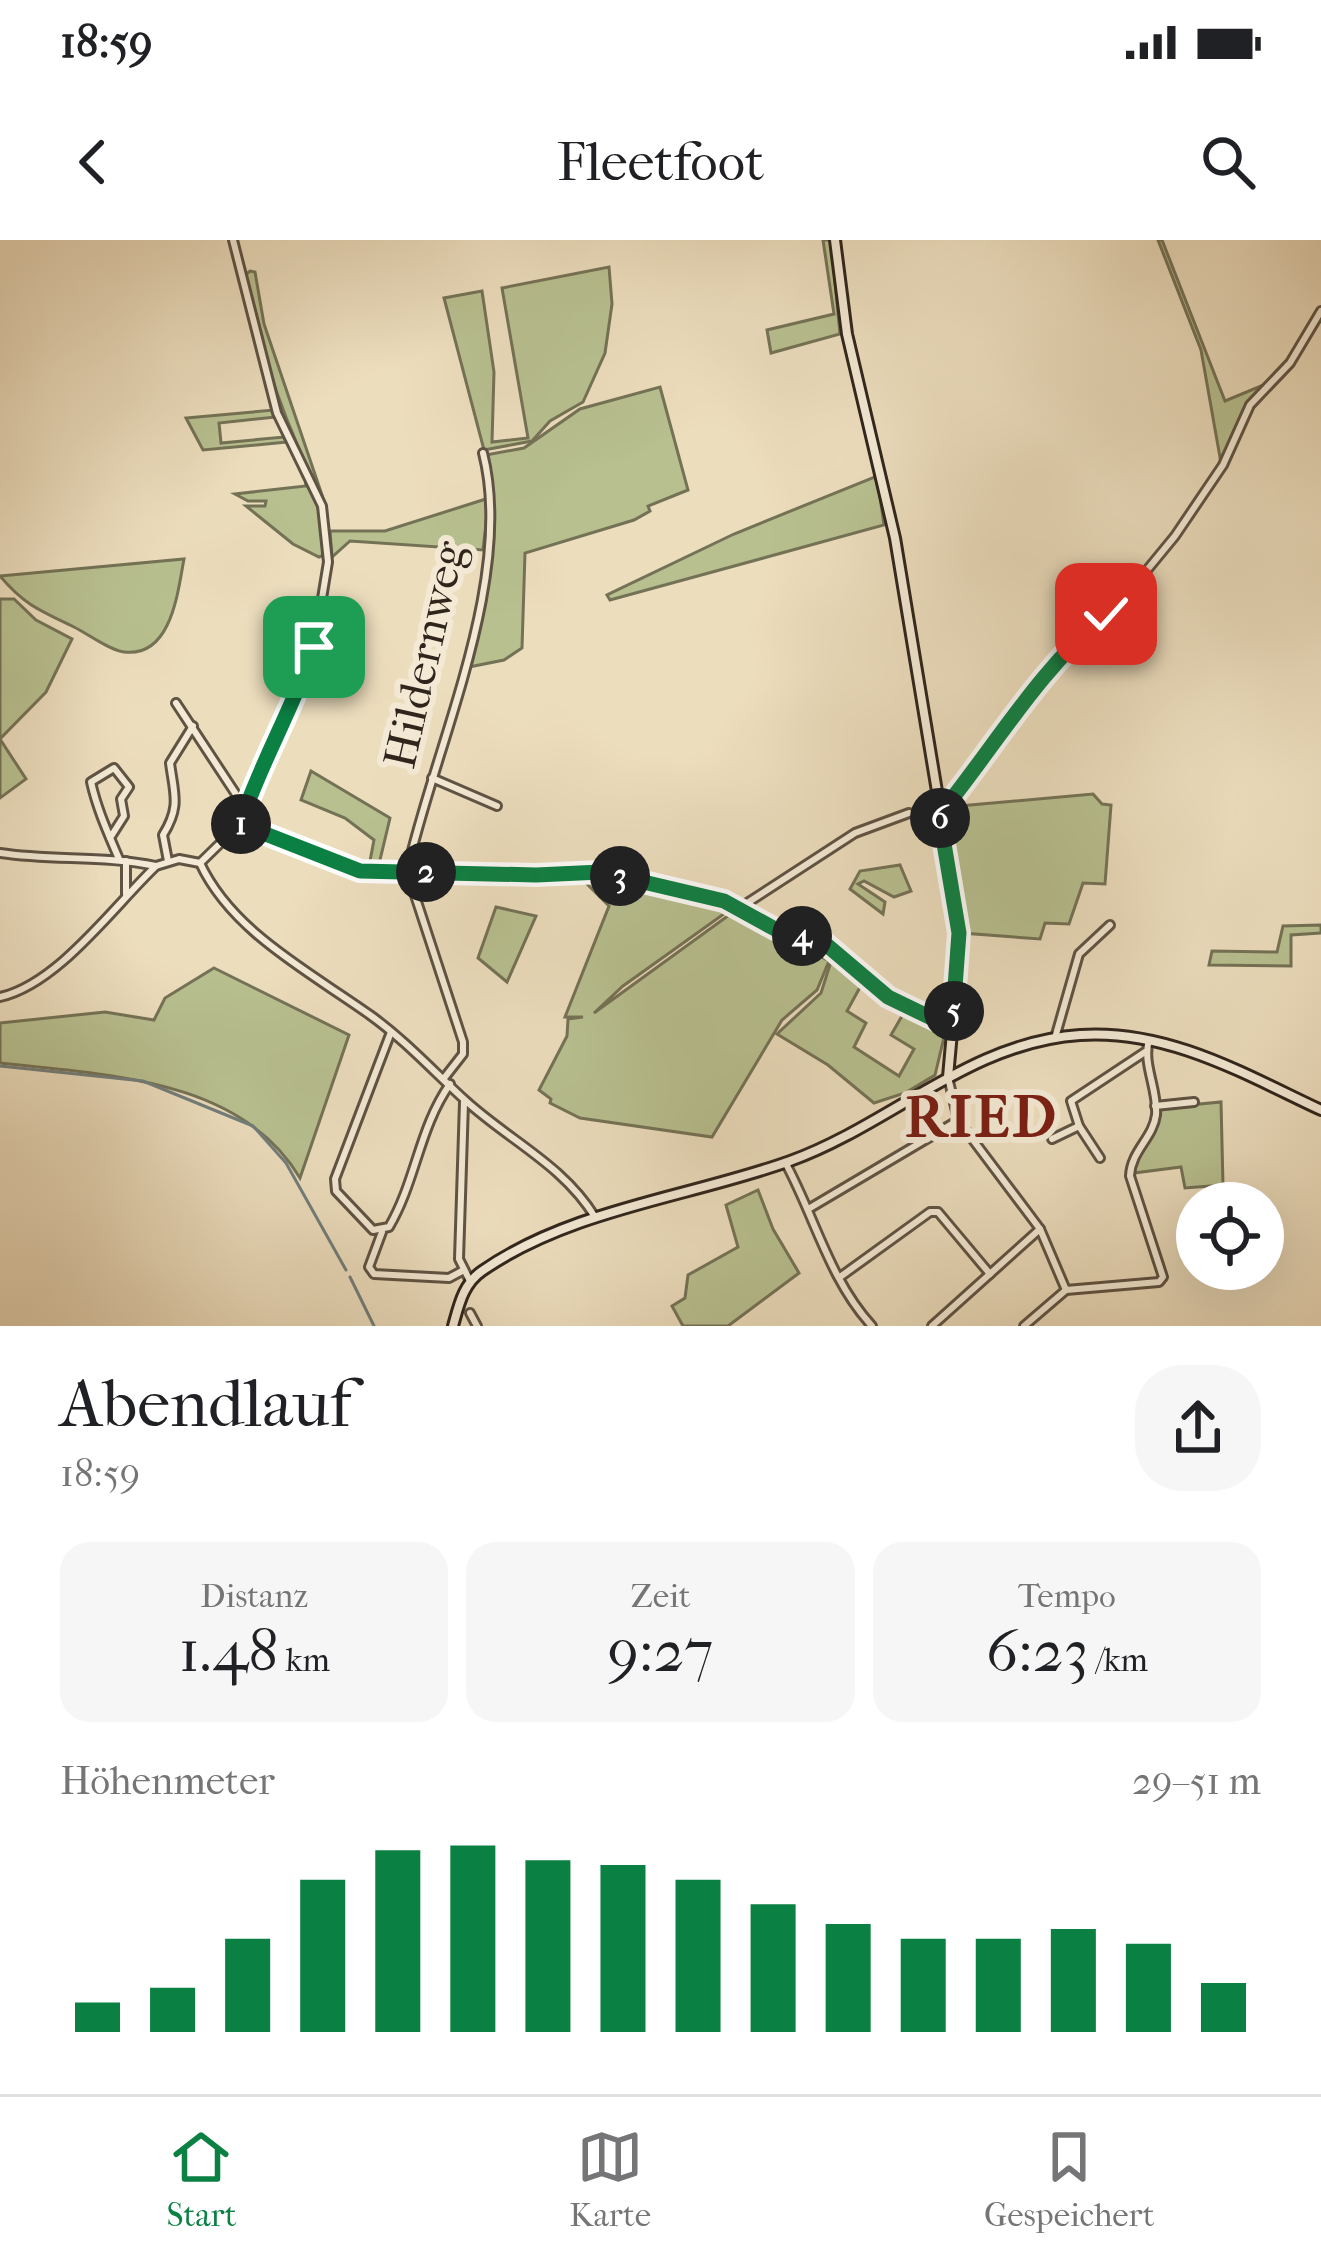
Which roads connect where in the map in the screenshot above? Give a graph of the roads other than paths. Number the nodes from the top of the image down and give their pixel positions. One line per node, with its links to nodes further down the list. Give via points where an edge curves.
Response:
1 (232, 240): 9 (street, via 278,412 328,528 314,647)
2 (835, 240): 10 (main road)
3 (1321, 310): 10 (street, via 1290,363 1250,405 1223,466 1175,536 1040,680)
4 (483, 453): 7 (street, Hildernweg, via 490,485 483,591)
5 (176, 703): 6 (street)
6 (193, 727): 9 (street); 16 (street, via 170,763 178,798 163,835)
7 (432, 778): 8 (street); 19 (street, Hildernweg)
8 (497, 806)
9 (245, 808): 12 (street)
10 (938, 808): 24 (main road, via 959,933)
11 (909, 813): 21 (street, via 855,833)
12 (240, 824): 17 (street); 19 (street, via 345,866)
13 (110, 838): 13 (street, via 92,782 114,768 129,787); 15 (street)
14 (0, 853): 15 (street)
15 (123, 859): 18 (street); 20 (street)
16 (168, 862): 17 (street); 18 (street)
17 (200, 863): 25 (street, via 214,892 251,929)
18 (156, 866): 20 (street)
19 (407, 871): 21 (street, via 601,872); 30 (street, via 463,1042)
20 (126, 893): 23 (street, via 45,976)
21 (741, 907): 24 (street, via 775,929 822,941 888,997)
22 (1110, 925): 26 (street, via 1078,954)
23 (0, 997)
24 (952, 1028): 29 (main road)
25 (391, 1031): 30 (street); 43 (street, via 335,1179 336,1191)
26 (1055, 1038): 27 (main road); 29 (main road)
27 (1149, 1040): 28 (street); 34 (main road, via 1213,1059)
28 (1145, 1052): 33 (street); 36 (street, via 1073,1097)
29 (948, 1077): 35 (street); 39 (main road)
30 (447, 1080): 31 (street); 43 (street, via 407,1194)
31 (464, 1100): 41 (street, via 559,1172); 44 (street)
32 (1194, 1102): 33 (street)
33 (1155, 1106): 48 (street, via 1130,1176 1163,1276)
34 (1321, 1110)
35 (958, 1120): 40 (street); 42 (street)
36 (1079, 1126): 37 (street); 38 (street)
37 (1052, 1139)
38 (1100, 1158)
39 (785, 1162): 40 (street); 41 (main road)
40 (810, 1208): 46 (street)
41 (596, 1217): 47 (main road)
42 (1040, 1229): 45 (street); 48 (street)
43 (382, 1232): 44 (street, via 370,1270 449,1278)
44 (462, 1271): 47 (street)
45 (990, 1274): 46 (street, via 930,1212); 53 (street)
46 (840, 1277): 52 (street)
47 (470, 1281): 50 (main road)
48 (1066, 1290): 54 (street)
49 (470, 1313): 51 (street)
50 (453, 1326)
51 (477, 1326)
52 (872, 1326)
53 (932, 1326)
54 (1024, 1326)

